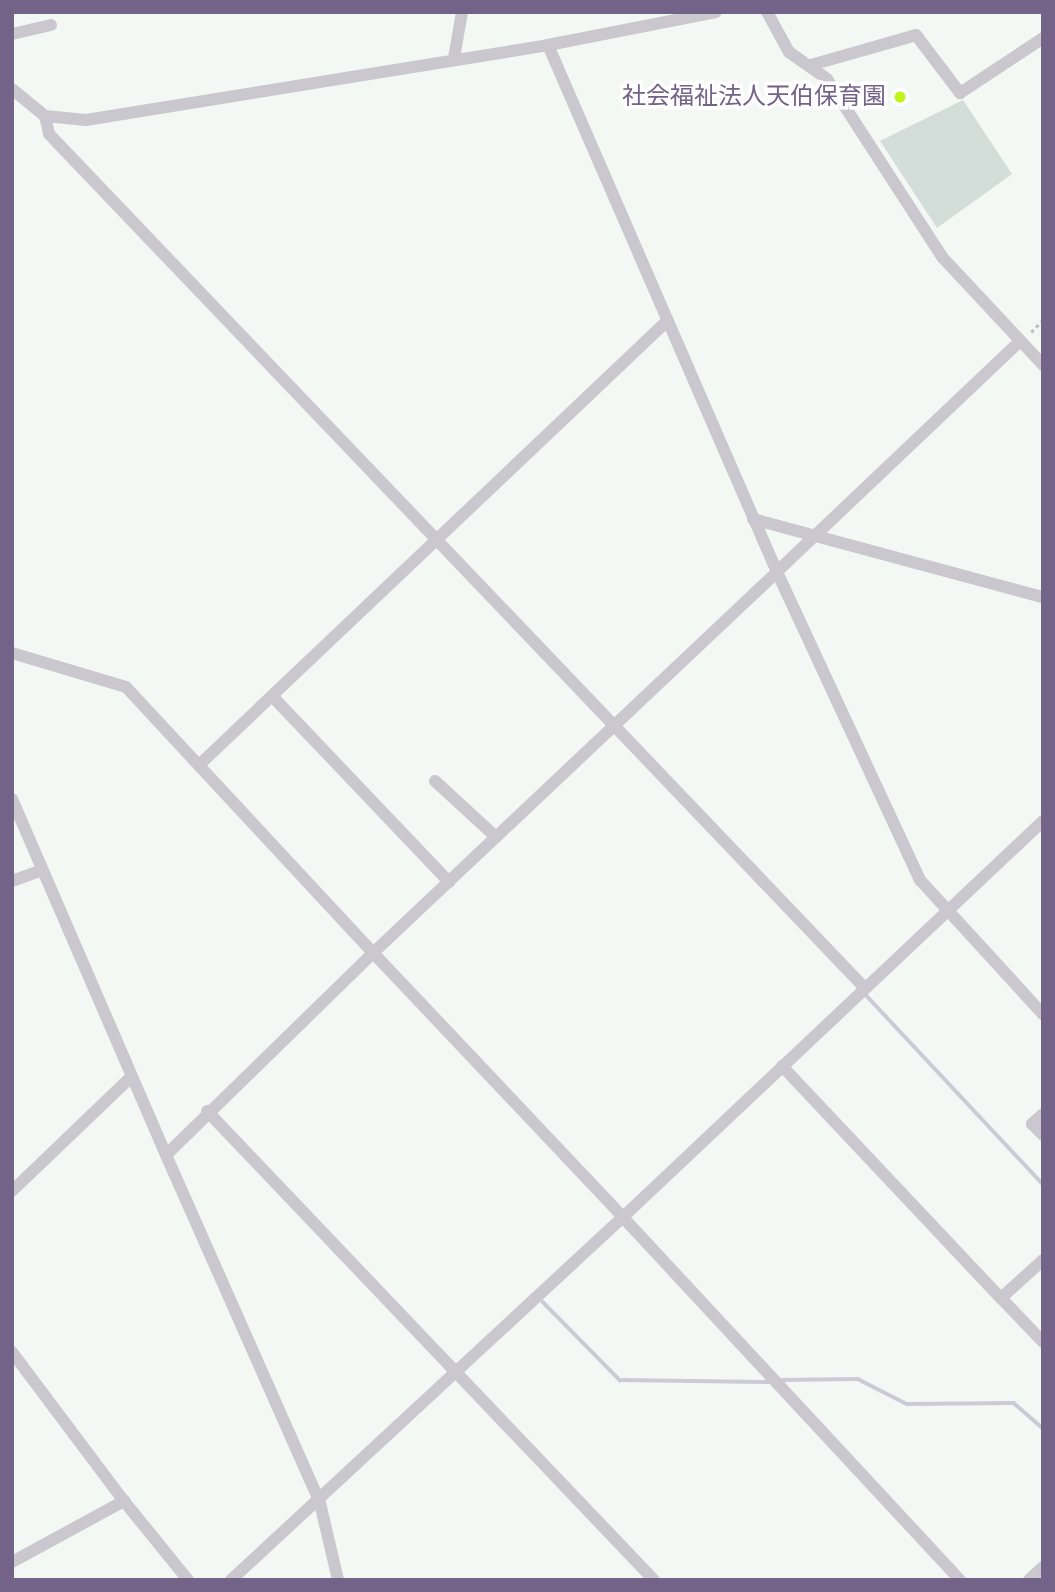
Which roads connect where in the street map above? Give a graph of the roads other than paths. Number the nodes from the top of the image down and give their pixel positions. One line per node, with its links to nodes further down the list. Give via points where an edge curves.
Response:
1 (462, 12): 8 (street)
2 (716, 12): 7 (street)
3 (767, 12): 9 (street, via 789,52)
4 (51, 25): 5 (street)
5 (12, 33)
6 (1043, 38): 9 (street, via 960,93 916,35)
7 (548, 44): 8 (street); 12 (street)
8 (454, 58): 11 (street, via 86,120)
9 (811, 65): 13 (street, via 827,79 943,258)
10 (12, 89): 11 (street)
11 (45, 116): 17 (street, via 49,134)
12 (667, 321): 15 (street); 17 (street)
13 (1020, 341): 14 (street); 16 (street)
14 (1043, 365)
15 (753, 519): 16 (street); 18 (street)
16 (813, 538): 18 (street); 19 (street)
17 (433, 541): 21 (street); 22 (street)
18 (777, 572): 22 (street); 31 (street, via 920,880)
19 (1043, 597)
20 (12, 653): 23 (street, via 125,687)
21 (272, 696): 23 (street); 30 (street)
22 (612, 727): 27 (street); 33 (street)
23 (199, 765): 32 (street)
24 (435, 781): 27 (street)
25 (12, 799): 28 (street)
26 (1043, 821): 31 (street)
27 (496, 837): 30 (street)
28 (42, 870): 29 (street); 36 (street)
29 (12, 881)
30 (449, 882): 32 (street)
31 (946, 912): 33 (street); 34 (street)
32 (373, 953): 37 (street); 42 (street)
33 (863, 986): 35 (street)
34 (1043, 1014)
35 (782, 1066): 42 (street); 44 (street)
36 (131, 1077): 40 (street); 41 (street)
37 (207, 1111): 40 (street); 47 (street)
38 (1043, 1114): 39 (street, via 1031,1124)
39 (1043, 1135)
40 (166, 1155): 49 (street)
41 (12, 1191)
42 (622, 1217): 47 (street); 56 (street)
43 (1043, 1260): 44 (street)
44 (1002, 1298): 45 (street)
45 (1043, 1342)
46 (12, 1352): 48 (street)
47 (458, 1372): 49 (street); 55 (street)
48 (124, 1501): 50 (street); 52 (street)
49 (320, 1503): 53 (street); 54 (street)
50 (12, 1562)
51 (1043, 1567): 57 (street)
52 (188, 1580)
53 (231, 1580)
54 (338, 1580)
55 (654, 1580)
56 (960, 1580)
57 (1030, 1580)

